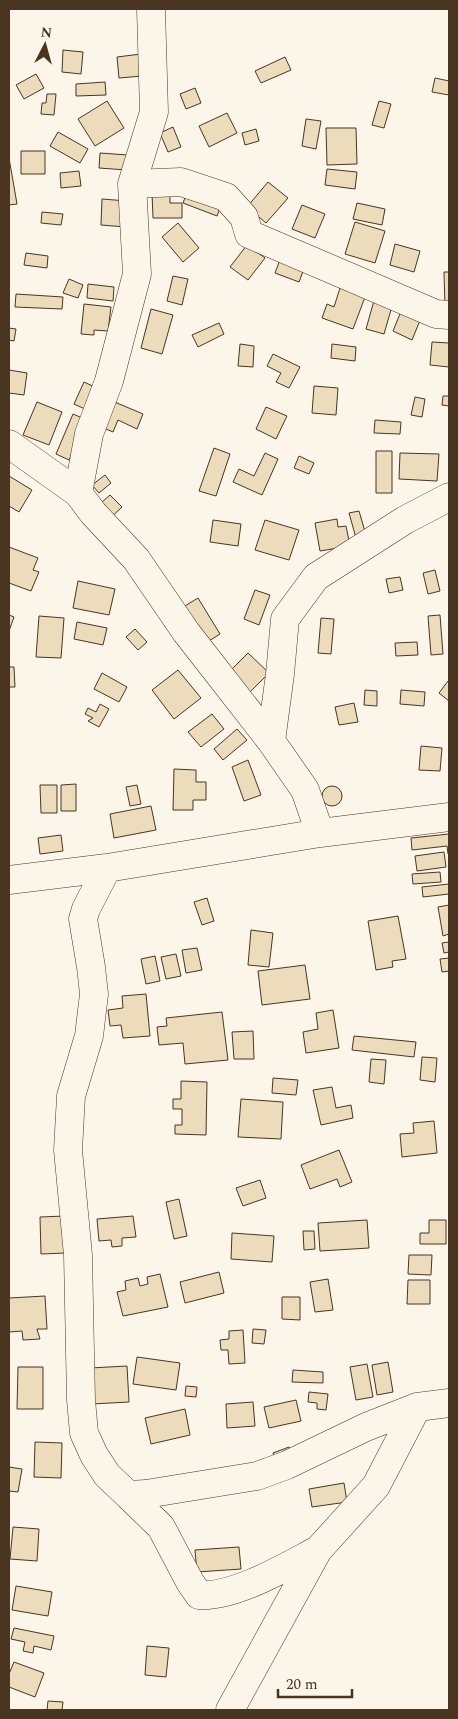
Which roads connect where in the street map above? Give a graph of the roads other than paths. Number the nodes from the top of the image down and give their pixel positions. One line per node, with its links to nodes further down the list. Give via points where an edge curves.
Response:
1 (151, 9): 2 (street, via 154,112)
2 (132, 184): 3 (street, via 181,182 226,197 244,217 249,234 436,314); 5 (street, via 137,274 109,381 89,434)
3 (449, 315)
4 (9, 444): 5 (street)
5 (78, 493): 7 (street, via 136,559 186,632)
6 (449, 497): 7 (street, via 405,520 316,577 285,620)
7 (271, 741): 9 (street, via 305,790)
8 (449, 817): 9 (street)
9 (320, 833): 10 (street)
10 (107, 868): 11 (street); 14 (street, via 82,919 94,994 88,1036 71,1096 68,1150 78,1255 84,1433 107,1475)
11 (9, 880)
12 (449, 1403): 13 (street)
13 (417, 1407): 14 (street, via 257,1476); 15 (street, via 376,1486)
14 (128, 1495): 15 (street, via 161,1527 199,1595 209,1596 263,1578)
15 (318, 1550): 16 (street)
16 (230, 1710)

